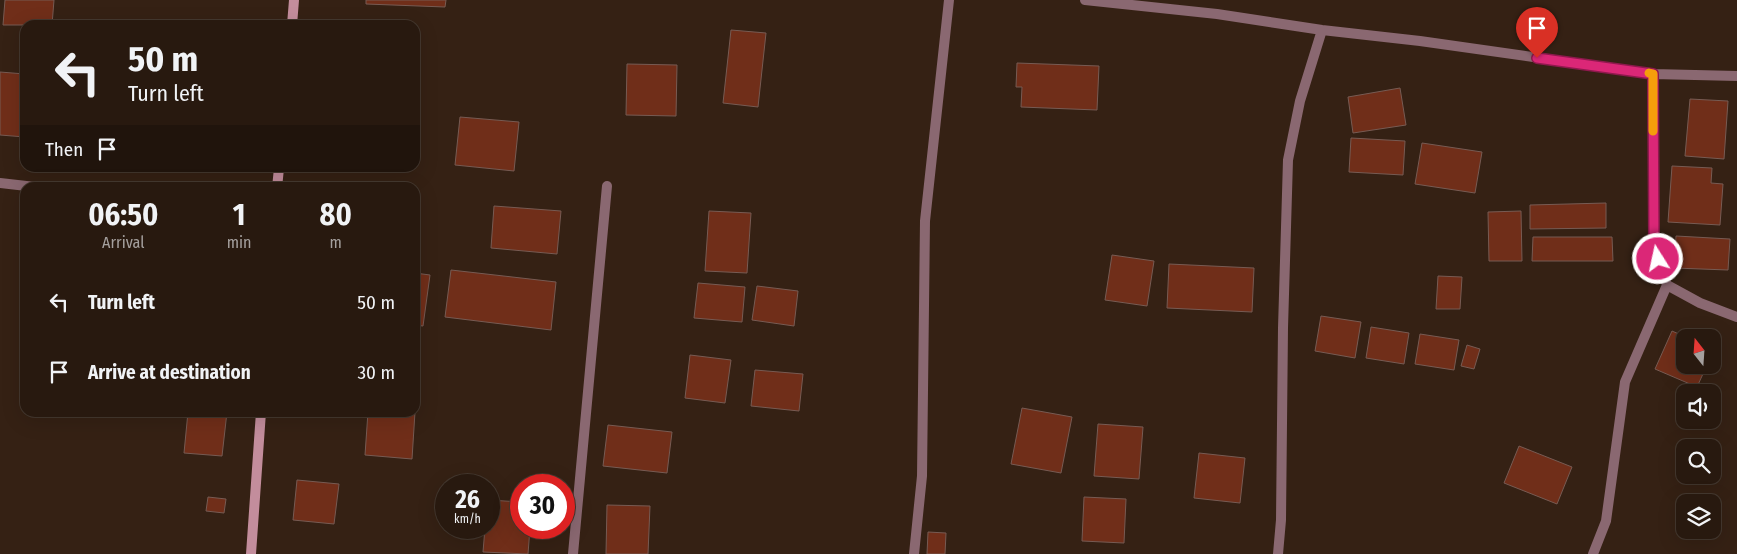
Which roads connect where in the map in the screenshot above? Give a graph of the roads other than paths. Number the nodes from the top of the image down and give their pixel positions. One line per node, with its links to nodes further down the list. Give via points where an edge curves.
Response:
1 (294, 0): 4 (street)
2 (949, 0): 16 (street, via 925,221 922,476)
3 (1085, 0): 5 (street, via 1217,14)
4 (292, 20)
5 (1322, 30): 6 (street); 17 (street, via 1300,101 1288,160)
6 (1653, 74): 7 (street); 11 (street, via 1654,246)
7 (1737, 76)
8 (0, 183): 9 (street)
9 (20, 185)
10 (608, 186): 15 (street)
11 (1667, 285): 12 (street); 18 (street, via 1625,382 1606,521)
12 (1737, 318)
13 (261, 417): 14 (street)
14 (252, 554)
15 (573, 554)
16 (914, 554)
17 (1278, 554)
18 (1593, 554)

